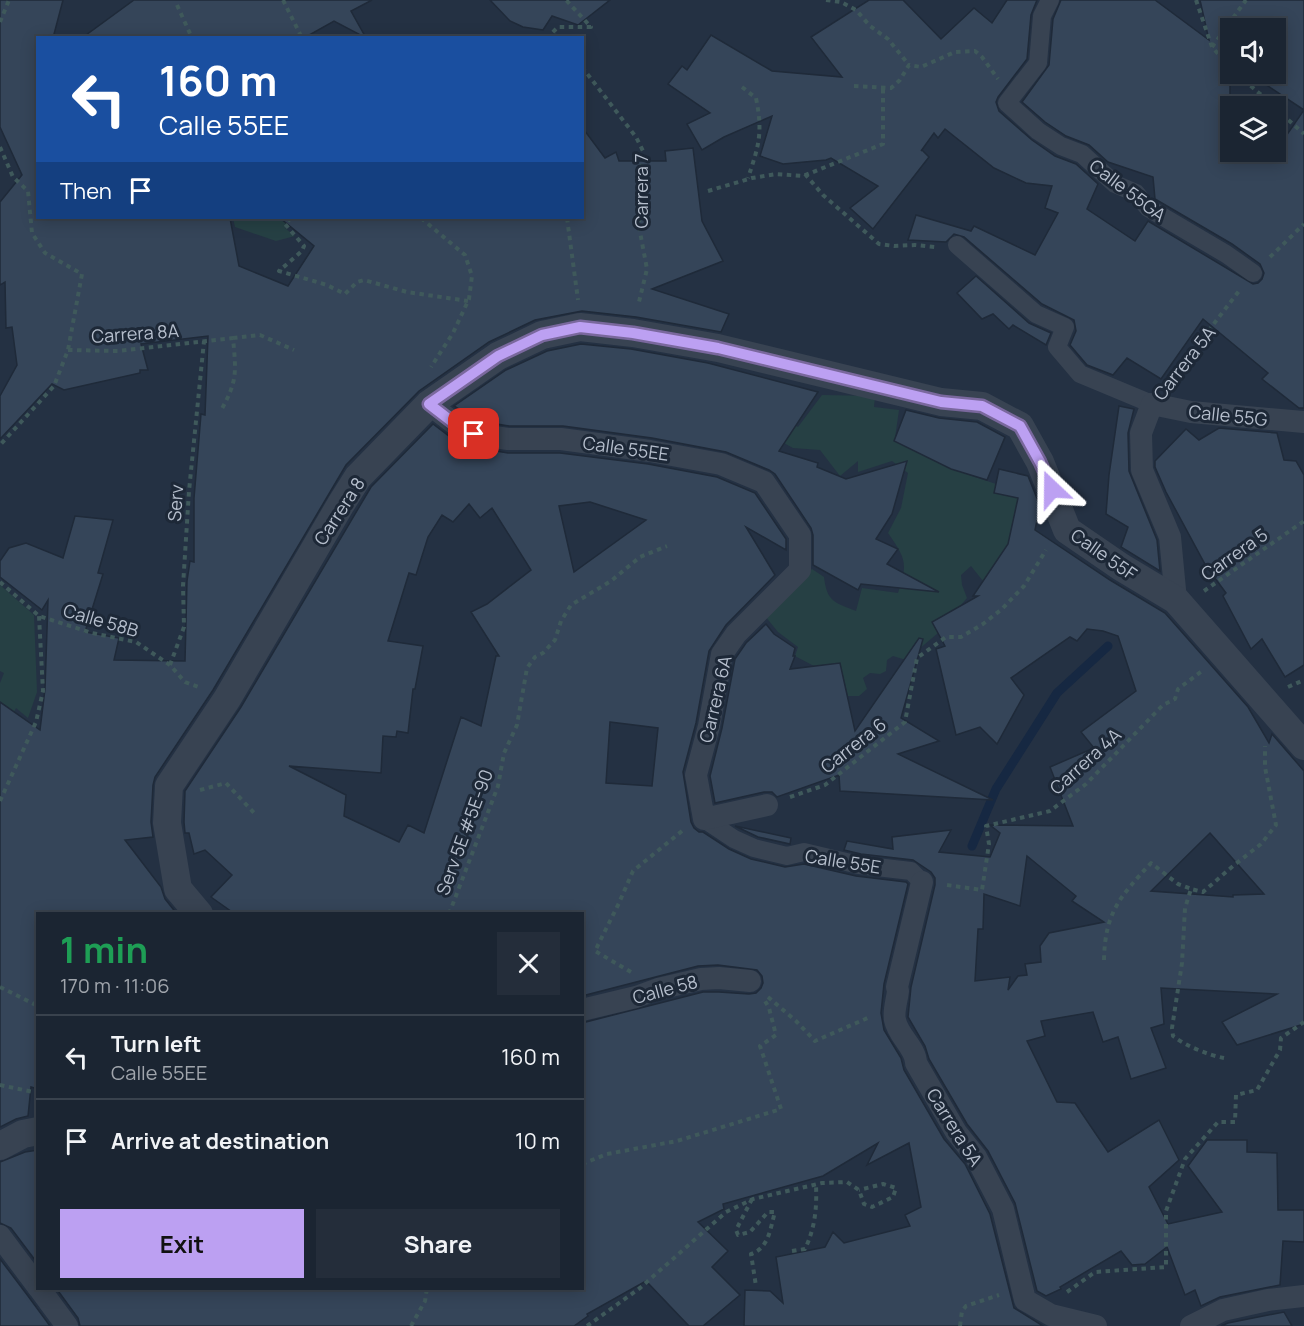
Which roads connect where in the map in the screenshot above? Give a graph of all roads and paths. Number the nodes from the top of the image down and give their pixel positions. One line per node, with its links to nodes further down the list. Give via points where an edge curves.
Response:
1 (9, 0): 9 (path)
2 (283, 0): 11 (path)
3 (566, 0): 12 (path, via 591,27 558,27 552,33)
4 (826, 0): 15 (path, via 856,10)
5 (1050, 0): 22 (street, via 1042,16 1038,63)
6 (1196, 0): 13 (path)
7 (1246, 0): 13 (path)
8 (177, 5): 10 (path)
9 (0, 22)
10 (191, 36)
11 (301, 36)
12 (556, 36)
13 (1212, 47): 14 (path)
14 (1220, 56)
15 (909, 65): 20 (path, via 891,88); 22 (path, via 921,66 955,52 975,51 996,75)
16 (584, 71): 37 (path, Carrera 7, via 643,151 639,208 647,269)
17 (1248, 84): 21 (path)
18 (854, 86): 20 (path)
19 (742, 87): 27 (path, via 756,98 760,119 760,142)
20 (883, 88): 26 (path, via 883,144)
21 (1262, 96)
22 (1008, 102): 34 (street, Calle 55GA, via 1038,132 1082,154 1115,184 1136,193 1148,208)
23 (1286, 118): 24 (path)
24 (1304, 134)
25 (0, 147): 40 (path, via 14,177 28,191 32,233 45,254 82,274)
26 (805, 174): 27 (path); 33 (path, via 879,244 936,248)
27 (748, 179): 28 (path)
28 (708, 191)
29 (290, 219): 35 (path, via 285,224 304,246 279,271 345,294 364,280 407,292)
30 (422, 219): 35 (path, via 465,255 472,276)
31 (567, 219): 36 (path)
32 (1304, 225): 34 (path, Carrera 5A)
33 (957, 245): 43 (street, via 1036,314 1065,327 1058,347 1080,374)
34 (1253, 273): 43 (path, Carrera 5A)
35 (468, 301): 42 (path, via 453,333 430,366)
36 (580, 327): 37 (street, Calle 55F); 42 (street, Calle 55F, via 542,335 498,356)
37 (633, 333): 52 (street, Calle 55F, via 718,348 941,402 982,406 1020,426 1040,462 1067,530)
38 (233, 338): 39 (path, Carrera 8A); 41 (path, Carrera 8A, via 260,334); 44 (path, via 236,374 232,392)
39 (204, 341): 40 (path, Carrera 8A, via 118,351); 55 (path, Serv, via 189,491 184,627)
40 (68, 350): 46 (path, via 54,386)
41 (294, 350)
42 (429, 404): 48 (street, Calle 55EE, via 474,434 508,439 561,438 721,464 764,482); 57 (street, Carrera 8, via 358,477)
43 (1152, 404): 45 (street, Calle 55G, via 1191,412); 52 (street, Carrera 5A, via 1141,433 1142,470 1170,537)
44 (220, 412)
45 (1304, 422)
46 (0, 445)
47 (1304, 521): 52 (path, Carrera 5, via 1207,591)
48 (800, 535): 63 (street, Carrera 6A, via 800,570 736,634 722,654 696,775)
49 (1044, 543): 61 (path, Carrera 6, via 1047,550 1024,586 1002,609 961,637 946,637 917,658 905,722 825,785)
50 (667, 546): 67 (path, Serv 5E #5E-90, via 640,557 611,582 571,605 555,640 527,668 517,725 504,753 498,786)
51 (0, 582): 53 (path, Calle 58B)
52 (1176, 600): 54 (street, Calle 55F)
53 (39, 616): 55 (path, Calle 58B, via 136,642); 60 (path, via 43,691 36,722)
54 (1225, 655): 56 (street, Calle 55F); 64 (path, Carrera 4A, via 1178,689 1175,699 1163,705 1086,784 1050,811 986,826 989,844 982,890)
55 (170, 665): 57 (path, Calle 58B, via 185,682)
56 (1263, 698): 58 (street, Calle 55F); 65 (path, via 1268,730 1265,767 1276,825 1261,844 1203,892)
57 (227, 699): 59 (street, Carrera 8)
58 (1304, 746)
59 (169, 786): 62 (path, via 178,796 226,783); 66 (street, via 167,823 178,889)
60 (0, 801)
61 (767, 805): 63 (street)
62 (256, 815)
63 (704, 819): 64 (street, Calle 55E, via 754,848 787,856 804,852 859,865 911,871); 71 (path, via 679,833 633,871 595,951)
64 (922, 882): 74 (street, via 897,987)
65 (1193, 889): 68 (path, via 1178,884 1151,863 1109,918); 76 (path, via 1185,908 1173,1036 1210,1056)
66 (197, 912)
67 (450, 912)
68 (1104, 960)
69 (754, 985): 71 (street, Calle 58, via 719,978); 74 (path, via 815,1041 882,1012); 81 (path, via 769,1008 776,1035 760,1046 781,1110)
70 (0, 987): 72 (path)
71 (658, 989): 73 (street, Calle 58)
72 (36, 1004)
73 (584, 1010)
74 (894, 1020): 91 (street, Carrera 5A, via 1003,1209)
75 (1304, 1022): 91 (path, via 1281,1038 1280,1050 1257,1090 1236,1095 1235,1122 1218,1122 1185,1159 1165,1218 1166,1267 1095,1272 1069,1292)
76 (1224, 1058)
77 (0, 1085): 78 (path)
78 (36, 1093)
79 (36, 1131): 80 (street)
80 (2, 1145)
81 (584, 1163)
82 (816, 1185): 83 (path, via 847,1182); 84 (path); 86 (path, via 817,1211 809,1240 805,1249)
83 (859, 1190): 83 (path, via 883,1184 896,1188 893,1197 872,1207 864,1204)
84 (753, 1198): 88 (path, via 736,1230 738,1235 750,1232 768,1212 775,1212 766,1241 760,1251 751,1254); 95 (path, via 726,1212 640,1288)
85 (0, 1236): 87 (street)
86 (792, 1251)
87 (36, 1285)
88 (756, 1286)
89 (40, 1290): 93 (street)
90 (427, 1290): 94 (path)
91 (1024, 1292): 96 (path, via 966,1306); 97 (street, via 1051,1315)
92 (1304, 1296): 98 (street, via 1223,1310)
93 (67, 1326)
94 (411, 1326)
95 (587, 1326)
96 (960, 1326)
97 (1096, 1326)
98 (1191, 1326)

